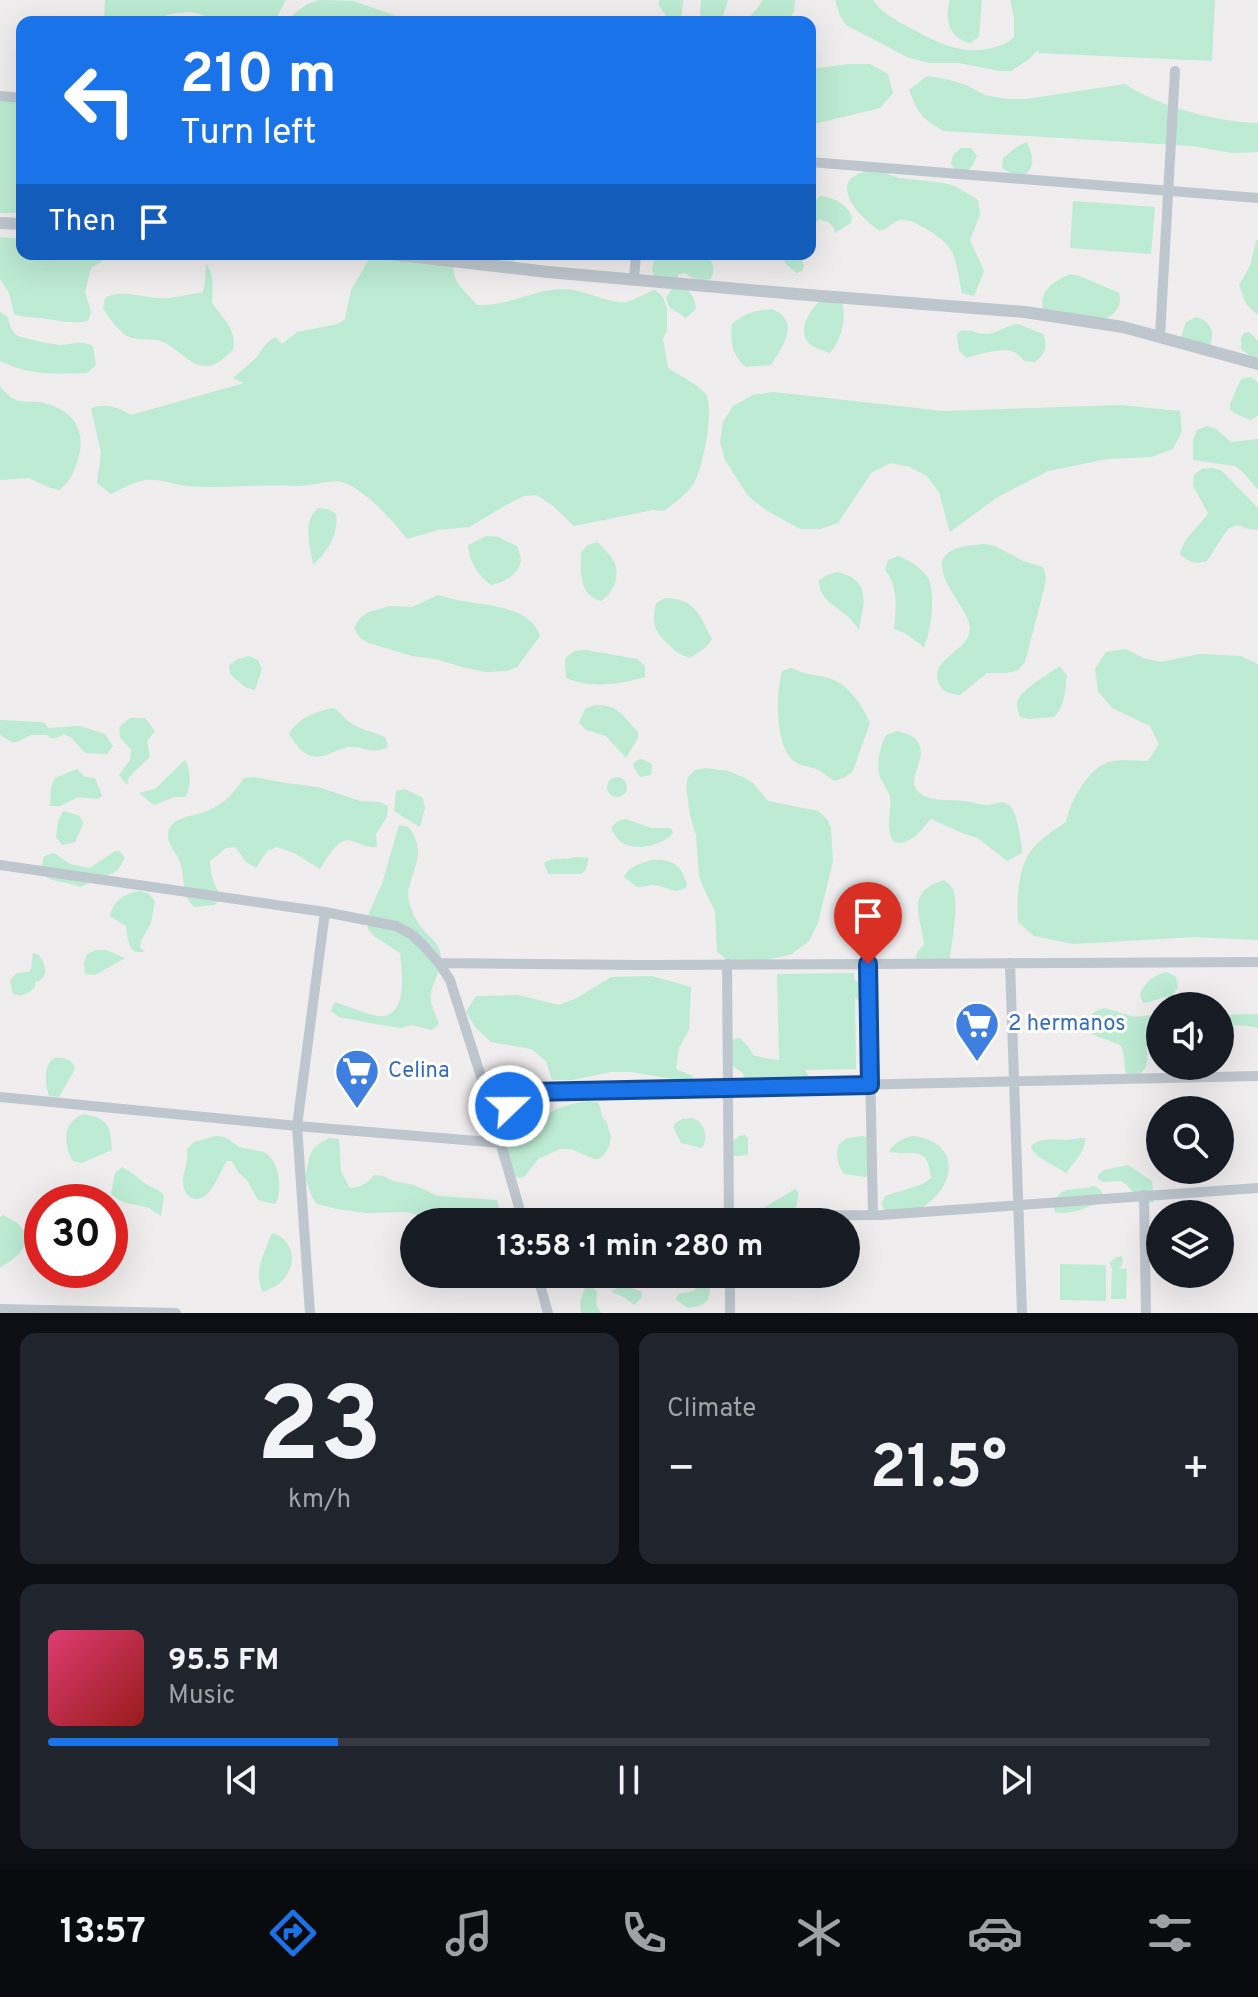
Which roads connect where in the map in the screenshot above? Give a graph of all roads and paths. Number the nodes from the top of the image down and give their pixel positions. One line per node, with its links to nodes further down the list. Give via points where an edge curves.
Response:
1 (1175, 71): 3 (street)
2 (816, 162): 3 (street)
3 (1168, 191): 4 (street); 8 (street)
4 (1258, 198)
5 (443, 260): 7 (street)
6 (636, 260): 7 (street)
7 (634, 279): 8 (street, via 1025,312)
8 (1160, 336): 9 (street)
9 (1258, 364)
10 (0, 865): 11 (street)
11 (325, 912): 13 (street, via 396,926); 24 (street)
12 (1258, 962): 14 (street)
13 (439, 963): 15 (street); 21 (street, via 450,980)
14 (1010, 963): 16 (street); 18 (street)
15 (727, 964): 16 (street); 20 (street)
16 (868, 964): 19 (street)
17 (1258, 1076): 18 (street)
18 (1014, 1082): 19 (street); 29 (street)
19 (870, 1085): 20 (street); 33 (street)
20 (728, 1088): 22 (street); 31 (street)
21 (485, 1089): 22 (street); 25 (street)
22 (527, 1092): 25 (street, via 509,1106)
23 (0, 1097): 24 (street)
24 (297, 1126): 26 (street); 38 (street)
25 (497, 1131): 26 (street)
26 (501, 1143): 30 (street)
27 (1258, 1188): 28 (street)
28 (1144, 1195): 29 (street); 42 (street)
29 (1017, 1205): 33 (street); 41 (street)
30 (519, 1208)
31 (729, 1208)
32 (860, 1215): 33 (street)
33 (873, 1215)
34 (541, 1288): 39 (street)
35 (730, 1288): 40 (street)
36 (0, 1309): 37 (street)
37 (176, 1313)
38 (310, 1313)
39 (548, 1313)
40 (730, 1313)
41 (1022, 1313)
42 (1146, 1313)

